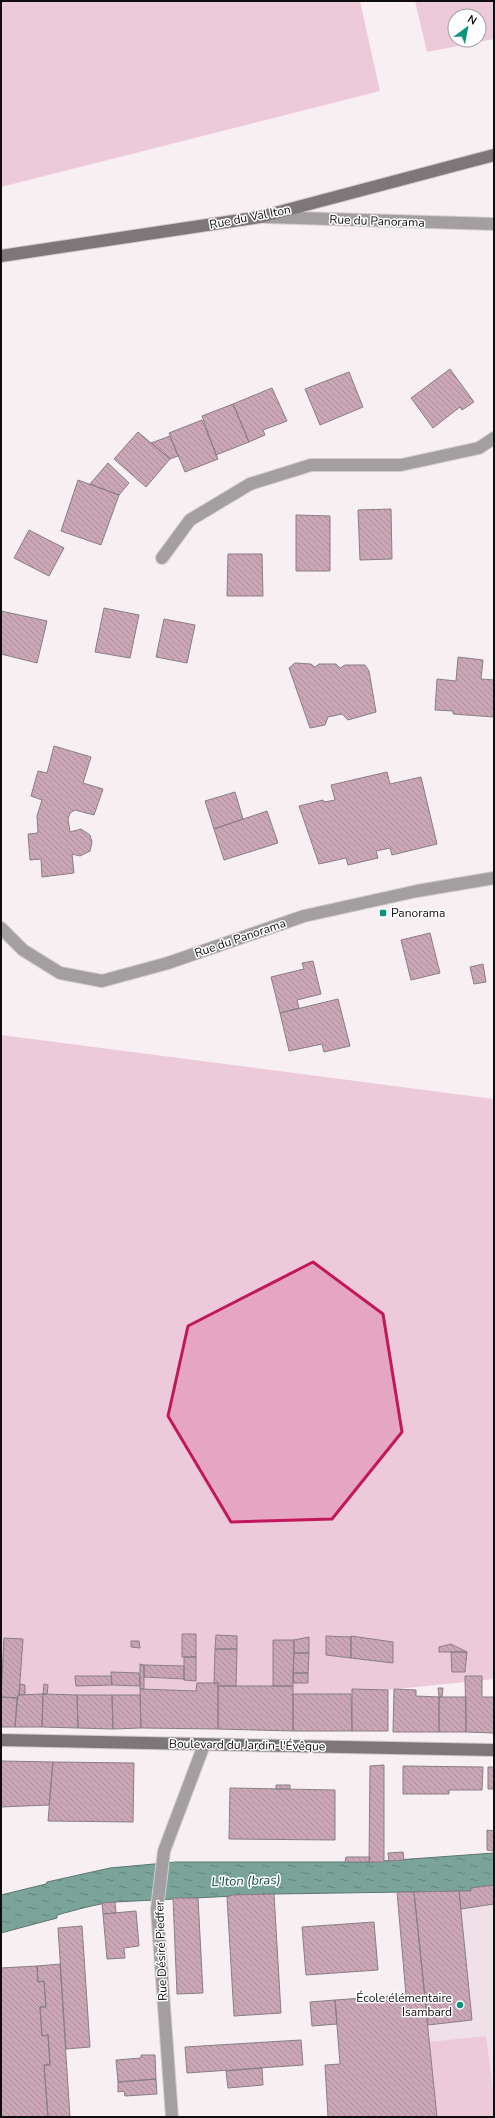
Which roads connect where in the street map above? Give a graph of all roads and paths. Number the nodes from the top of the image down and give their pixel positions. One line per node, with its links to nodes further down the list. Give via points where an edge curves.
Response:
1 (494, 154): 2 (street, Rue du Val Iton)
2 (260, 217): 3 (street, Rue du Panorama); 4 (street, Rue du Val Iton)
3 (494, 224)
4 (1, 256)
5 (494, 438): 6 (street, via 479,448 401,465 311,465 250,484 190,520)
6 (162, 558)
7 (494, 878): 8 (street, Rue du Panorama, via 417,891 304,916 168,963 102,981 60,973 23,950)
8 (1, 928)
9 (1, 1740): 10 (street, Boulevard du Jardin-l'Évêque)
10 (204, 1745): 11 (street, Boulevard du Jardin-l'Évêque); 12 (street, Rue Désiré Piedfer, via 164,1851 157,1909)
11 (494, 1750)
12 (172, 2117)

